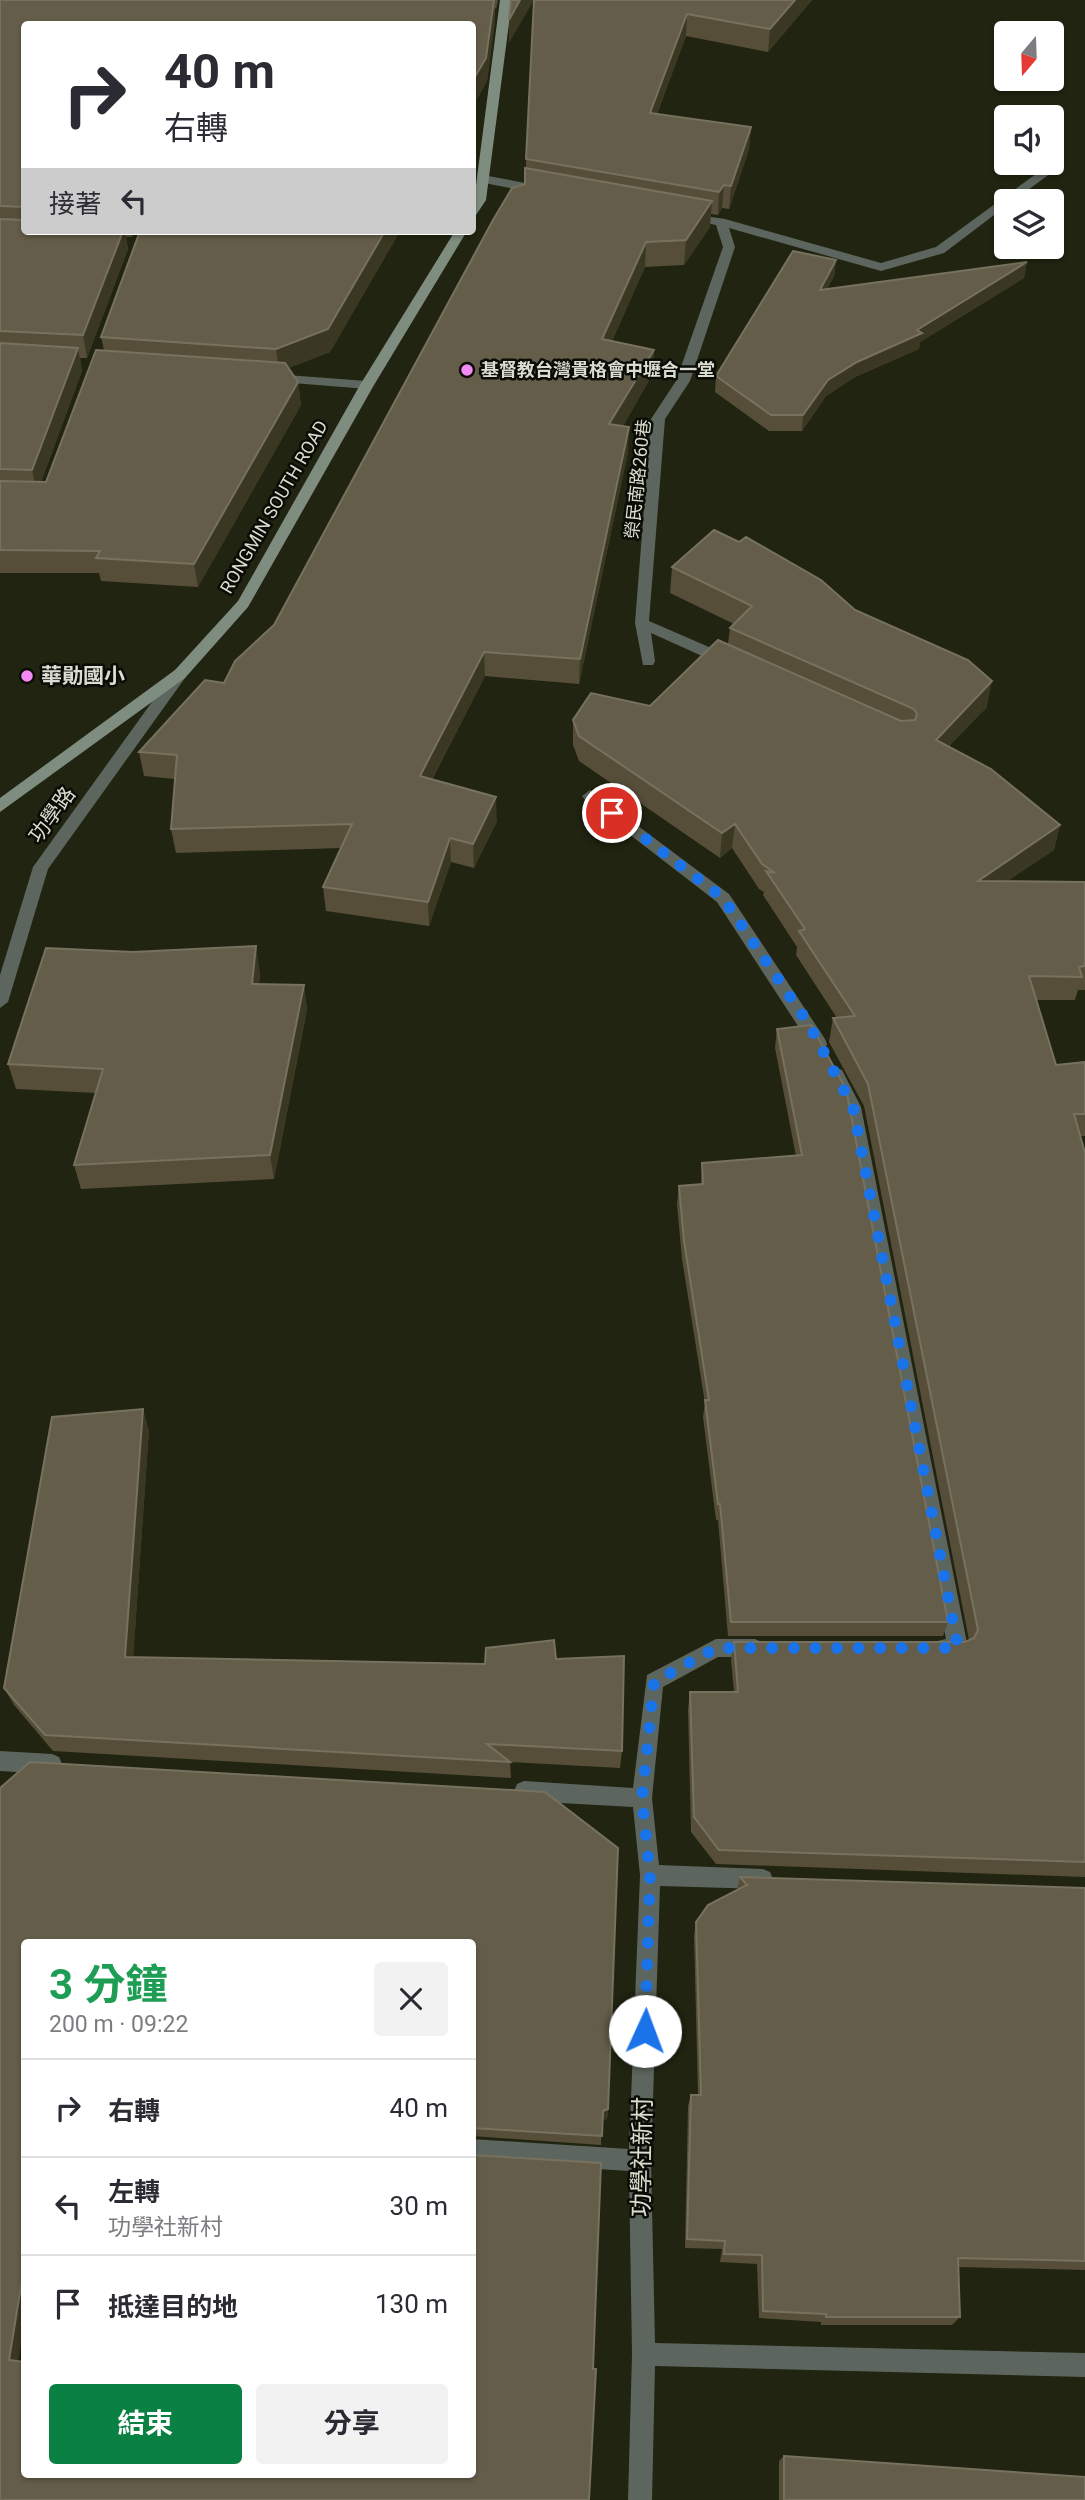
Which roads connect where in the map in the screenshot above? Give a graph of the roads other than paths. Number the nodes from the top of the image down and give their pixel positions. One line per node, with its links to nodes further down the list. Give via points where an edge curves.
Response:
1 (506, 0): 3 (street)
2 (491, 13): 3 (street)
3 (505, 15): 5 (street)
4 (1040, 175): 9 (street, via 940,250 881,267)
5 (482, 180): 6 (street); 7 (street)
6 (549, 191)
7 (476, 206)
8 (681, 215): 9 (street)
9 (721, 222): 13 (street, 榮民南路260巷, via 729,247 683,381 658,419)
10 (459, 235): 12 (street, RONGMIN SOUTH ROAD)
11 (258, 377): 12 (street)
12 (367, 384): 16 (street, RONGMIN SOUTH ROAD, via 243,604)
13 (642, 623): 14 (street, 榮民南路260巷); 15 (street)
14 (648, 661)
15 (741, 667)
16 (180, 674): 18 (street, RONGMIN SOUTH ROAD); 19 (street, 功學路, via 41,867)
17 (590, 796): 21 (street, via 723,898 808,1023 853,1107 958,1648)
18 (0, 806)
19 (0, 1002)
20 (770, 1648): 25 (street, 功學社新村, via 716,1648 654,1682)
21 (918, 1648)
22 (0, 1761): 23 (street)
23 (70, 1765)
24 (502, 1790): 25 (street)
25 (642, 1798): 26 (street, 功學社新村)
26 (650, 1875): 27 (street); 29 (street, 功學社新村)
27 (786, 1880)
28 (476, 2150): 29 (street)
29 (640, 2161): 30 (street, 功學社新村)
30 (644, 2354): 31 (street); 32 (street, 功學社新村)
31 (1085, 2365)
32 (640, 2500)

